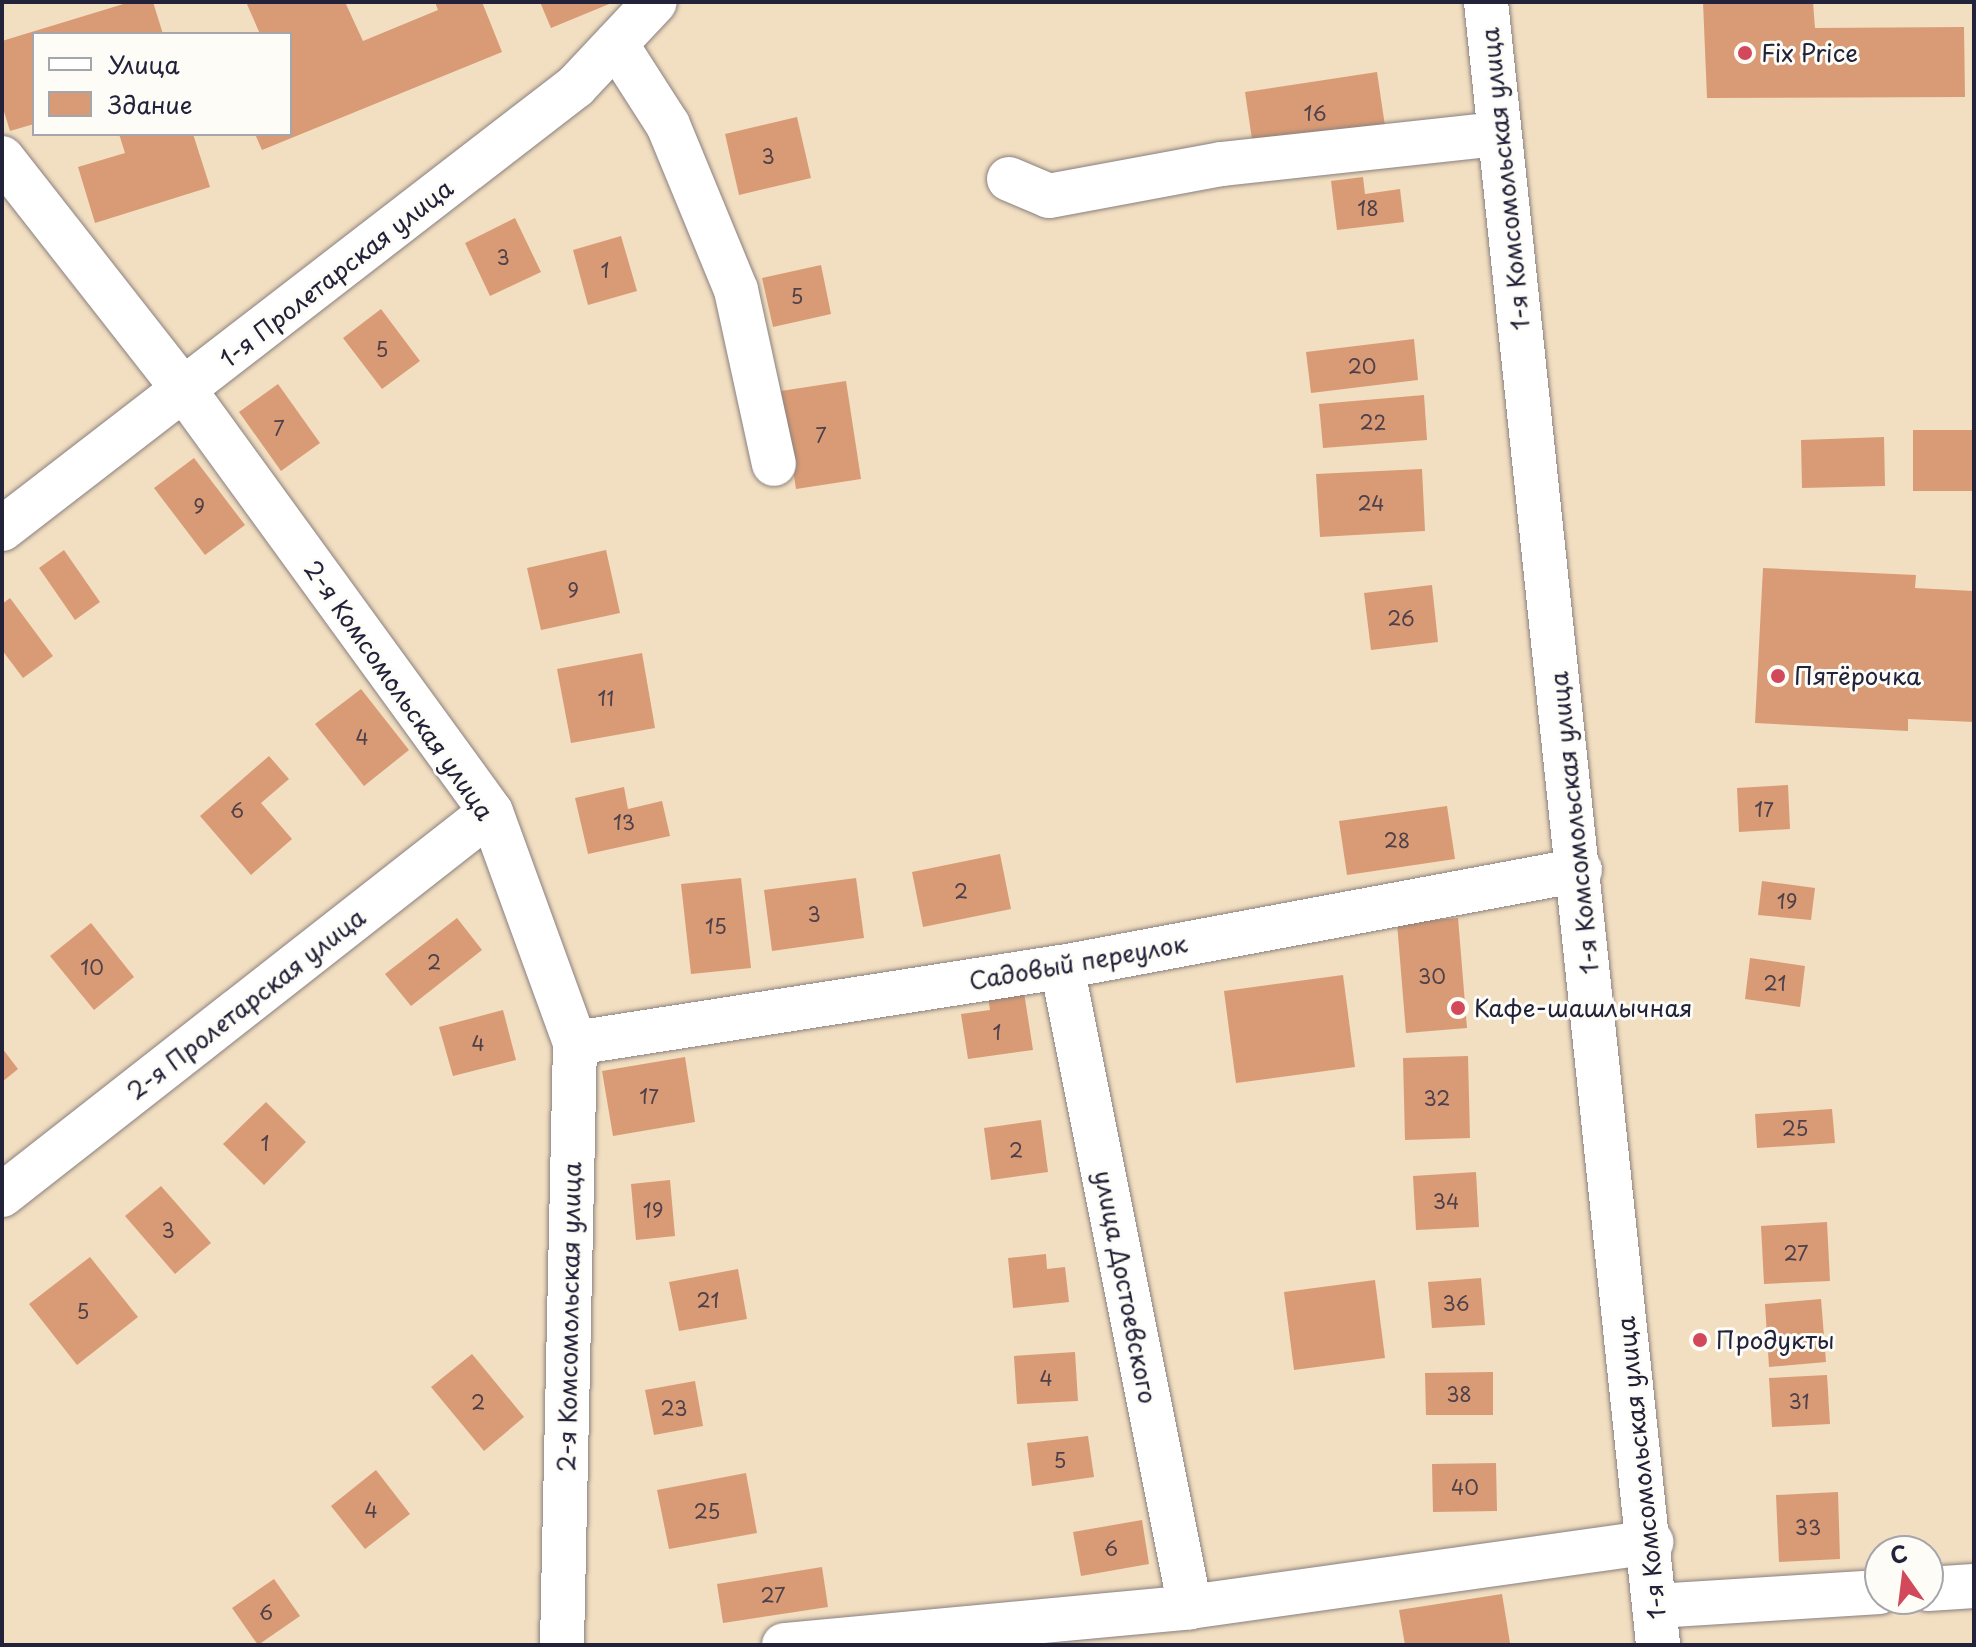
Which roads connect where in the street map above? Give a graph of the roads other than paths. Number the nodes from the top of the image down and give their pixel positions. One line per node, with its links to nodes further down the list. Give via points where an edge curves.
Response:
1 (655, 2): 3 (street, 1-я Пролетарская улица)
2 (1486, 2): 4 (street, 1-я Комсомольская улица)
3 (616, 44): 7 (street, 1-я Пролетарская улица, via 576,86); 8 (street, via 668,125 736,290)
4 (1499, 134): 6 (street, via 1222,164 1049,196); 11 (street, 1-я Комсомольская улица)
5 (2, 158): 7 (street, 2-я Комсомольская улица)
6 (1009, 179)
7 (185, 391): 9 (street, 1-я Пролетарская улица); 10 (street, 2-я Комсомольская улица)
8 (774, 464)
9 (2, 529)
10 (491, 812): 13 (street, 2-я Комсомольская улица); 14 (street, 2-я Пролетарская улица)
11 (1580, 870): 12 (street, Садовый переулок); 15 (street, 1-я Комсомольская улица)
12 (1062, 967): 13 (street, Садовый переулок); 19 (street, улица Достоевского)
13 (575, 1043): 22 (street, 2-я Комсомольская улица)
14 (2, 1195)
15 (1651, 1542): 19 (street); 20 (street, 1-я Комсомольская улица)
16 (1974, 1586): 17 (street)
17 (1944, 1588)
18 (1864, 1594): 20 (street)
19 (1190, 1607): 21 (street)
20 (1657, 1625)
21 (1105, 1630): 23 (street)
22 (562, 1645)
23 (784, 1645)

